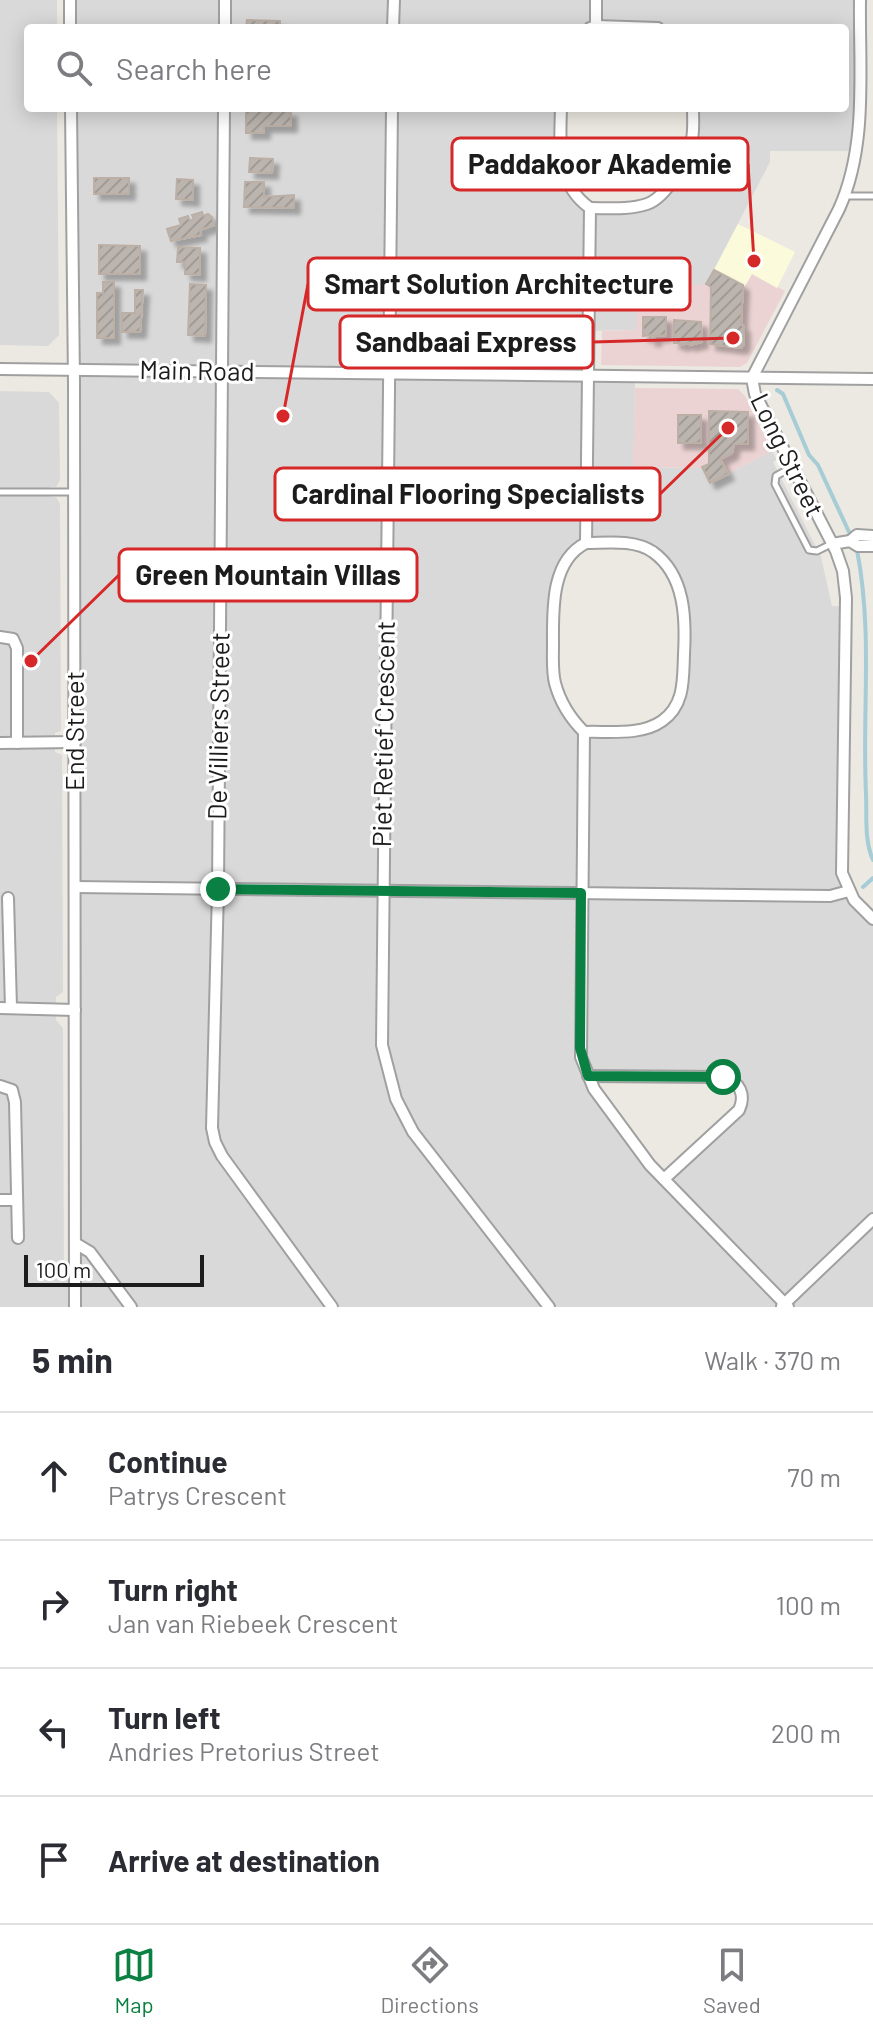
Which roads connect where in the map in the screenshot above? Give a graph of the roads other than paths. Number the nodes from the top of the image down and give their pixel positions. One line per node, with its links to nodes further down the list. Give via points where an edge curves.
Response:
1 (70, 0): 6 (street)
2 (225, 0): 7 (street)
3 (394, 0): 8 (street)
4 (596, 0): 9 (street)
5 (860, 0): 15 (street, Long Street, via 858,133)
6 (70, 24)
7 (225, 24)
8 (393, 24)
9 (593, 24)
10 (71, 112): 19 (street, End Street)
11 (224, 112): 20 (street, De Villiers Street)
12 (392, 112): 21 (street, Piet Retief Crescent)
13 (561, 112): 17 (street, via 563,172 571,190)
14 (693, 112): 17 (street, via 689,147 660,197 638,206)
15 (845, 196): 16 (lane); 23 (street, Long Street)
16 (873, 196)
17 (590, 208): 22 (street)
18 (0, 369): 19 (street, Main Road)
19 (74, 370): 20 (street, Main Road); 27 (street, End Street)
20 (222, 372): 21 (street, Main Road); 39 (street, De Villiers Street)
21 (389, 374): 22 (street, Main Road); 40 (street, Piet Retief Crescent)
22 (588, 376): 23 (street, Main Road); 30 (street)
23 (752, 378): 24 (street, Main Road); 25 (street, Long Street)
24 (873, 379)
25 (792, 467): 31 (street, Long Street); 31 (lane, via 774,481 807,548 814,552)
26 (0, 492): 27 (lane)
27 (74, 492): 35 (street, End Street)
28 (873, 536): 29 (street, via 857,535)
29 (850, 541): 31 (street); 32 (street)
30 (586, 543): 34 (street, via 571,554 553,601 555,685 563,706); 34 (street, via 631,544 655,554 681,594 686,620 683,689 671,713 645,729)
31 (832, 544): 41 (street, Long Street, via 845,584 842,863)
32 (873, 546)
33 (0, 637): 37 (street, via 13,639 17,648)
34 (584, 732): 42 (street)
35 (75, 742): 37 (street); 38 (street, End Street)
36 (0, 743): 37 (street)
37 (17, 743)
38 (75, 887): 39 (street); 46 (street, End Street)
39 (218, 889): 40 (street); 58 (street, De Villiers Street, via 215,1142)
40 (382, 891): 42 (street); 59 (street, Piet Retief Crescent, via 380,1026 396,1099 424,1148)
41 (849, 891): 42 (street, via 830,896); 44 (street)
42 (581, 893): 47 (street, via 580,1048)
43 (8, 898): 45 (street)
44 (873, 919)
45 (5, 1008): 46 (street)
46 (75, 1010): 54 (street, End Street)
47 (588, 1076): 49 (street); 49 (street, via 723,1077 737,1084 742,1094 739,1110)
48 (0, 1086): 51 (street, via 12,1090 15,1102)
49 (664, 1179): 55 (street)
50 (0, 1200): 51 (street)
51 (16, 1200): 53 (street)
52 (873, 1219): 55 (street)
53 (18, 1238)
54 (75, 1243): 56 (street, End Street); 57 (street, via 90,1252)
55 (785, 1306)
56 (75, 1307)
57 (131, 1307)
58 (332, 1307)
59 (549, 1307)

